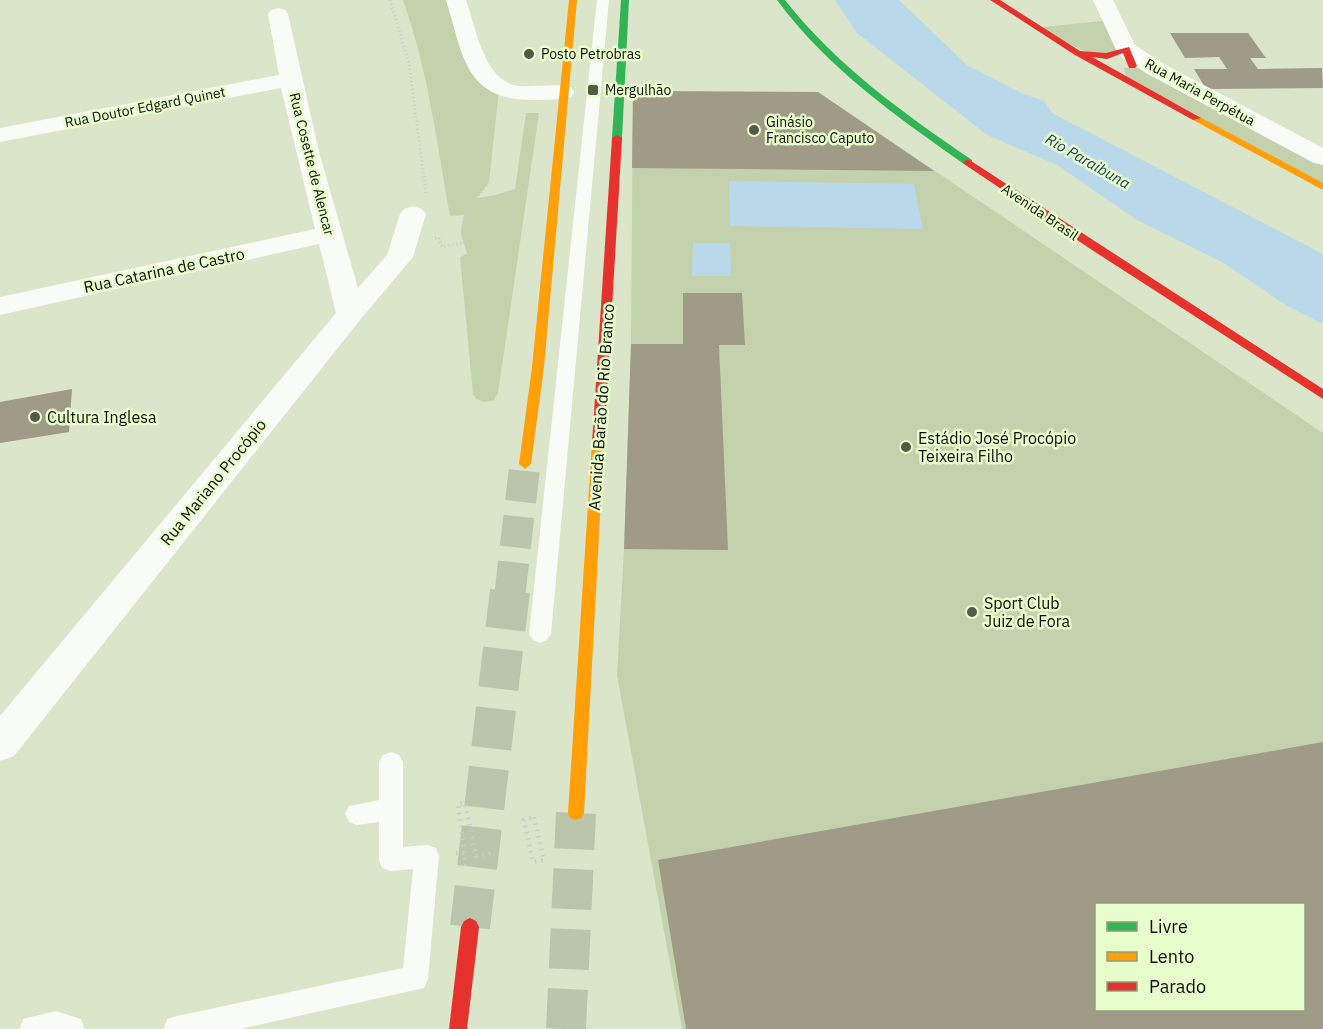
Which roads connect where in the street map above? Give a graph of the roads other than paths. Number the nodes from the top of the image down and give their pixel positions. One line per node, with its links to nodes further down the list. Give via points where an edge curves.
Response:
1 (456, 0): 13 (street, via 484,76 499,89)
2 (573, 0): 13 (main road)
3 (603, 0): 25 (lane)
4 (625, 0): 29 (main road, Avenida Barão do Rio Branco)
5 (781, 0): 23 (main road, Avenida Brasil, via 790,16 818,44 914,124 1048,219)
6 (994, 0): 9 (main road)
7 (1103, 0): 10 (street, Rua Maria Perpétua)
8 (278, 14): 11 (street, Rua Cosette de Alencar)
9 (1078, 53): 10 (main road); 12 (main road)
10 (1137, 61): 12 (main road, via 1124,68 1122,73); 15 (street, Rua Maria Perpétua)
11 (291, 79): 14 (street, Rua Doutor Edgard Quinet); 18 (street, Rua Cosette de Alencar)
12 (1127, 80): 16 (main road)
13 (563, 92): 24 (main road, via 538,367)
14 (0, 135)
15 (1323, 158)
16 (1323, 187)
17 (413, 214): 19 (street, Rua Mariano Procópio)
18 (329, 234): 20 (street, Rua Cosette de Alencar); 21 (street, Rua Catarina de Castro)
19 (400, 257): 20 (street); 22 (street, Rua Mariano Procópio)
20 (339, 262): 22 (street, Rua Cosette de Alencar)
21 (0, 306)
22 (350, 314): 26 (street, Rua Mariano Procópio)
23 (1323, 395)
24 (525, 464)
25 (540, 634)
26 (0, 744)
27 (391, 762): 28 (lane)
28 (391, 809): 30 (lane); 34 (lane, via 391,860 427,856 415,979)
29 (576, 813)
30 (357, 814)
31 (470, 927): 35 (main road)
32 (33, 1029): 33 (lane, via 56,1024)
33 (71, 1029)
34 (177, 1029)
35 (458, 1029)

